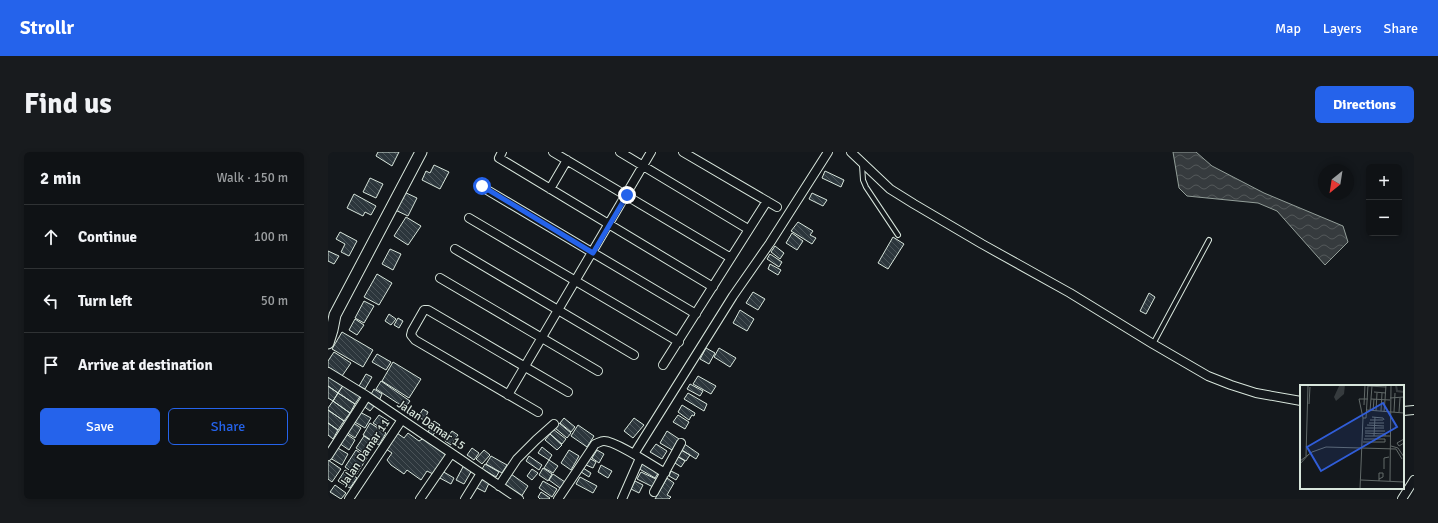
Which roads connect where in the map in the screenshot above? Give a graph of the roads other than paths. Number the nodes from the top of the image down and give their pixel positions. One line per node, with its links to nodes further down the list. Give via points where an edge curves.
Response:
1 (421, 152): 32 (street, via 335,315)
2 (502, 152): 13 (street, via 499,158)
3 (553, 152): 9 (street)
4 (620, 152): 11 (street)
5 (651, 152): 11 (street)
6 (683, 152): 15 (street)
7 (828, 152): 51 (street, via 729,303)
8 (851, 152): 10 (street)
9 (567, 160): 13 (street); 14 (street)
10 (862, 164): 20 (lane, via 866,187); 33 (street, via 890,189 914,204 1070,293)
11 (643, 166): 14 (street); 19 (street)
12 (482, 186): 23 (street)
13 (550, 188): 18 (street)
14 (627, 195): 18 (street); 24 (street)
15 (767, 201): 16 (street); 19 (street)
16 (777, 207)
17 (469, 218): 26 (street)
18 (610, 224): 23 (street); 27 (street)
19 (748, 229): 24 (street)
20 (898, 235)
21 (1209, 240): 33 (lane)
22 (455, 249): 28 (street)
23 (593, 253): 26 (street); 29 (street)
24 (731, 258): 27 (street)
25 (440, 278): 30 (street)
26 (576, 281): 28 (street); 31 (street)
27 (713, 287): 29 (street)
28 (559, 310): 30 (street); 34 (street)
29 (696, 314): 31 (street)
30 (542, 338): 36 (street); 37 (street)
31 (679, 342): 35 (street)
32 (328, 343)
33 (1153, 344): 42 (street, via 1208,376 1231,385 1256,393)
34 (634, 355)
35 (663, 365)
36 (525, 366): 39 (street); 40 (street); 40 (street, via 428,310 424,310 420,315 411,335 415,340)
37 (598, 371)
38 (328, 372): 41 (street, Jalan Damar 15)
39 (568, 392)
40 (508, 395): 45 (street)
41 (367, 396): 46 (street, Jalan Damar 15); 50 (street)
42 (1300, 401)
43 (1414, 410): 44 (street)
44 (1404, 411)
45 (538, 412)
46 (401, 421): 49 (street, Jalan Damar 15); 58 (street, Jalan Damar 11)
47 (554, 424): 55 (street, via 517,459)
48 (681, 443): 52 (street)
49 (451, 454): 53 (street, Jalan Damar 15); 59 (street)
50 (328, 456)
51 (637, 456): 52 (street); 62 (street, via 610,442 602,441 595,444); 63 (street)
52 (665, 473): 56 (street)
53 (482, 474): 55 (street, Jalan Damar 15); 60 (street)
54 (1414, 480): 64 (street)
55 (500, 486): 57 (street, Jalan Damar 15)
56 (654, 492)
57 (508, 496): 61 (street, Jalan Damar 15)
58 (349, 499)
59 (420, 499)
60 (464, 499)
61 (520, 499)
62 (558, 499)
63 (622, 499)
64 (1402, 499)

